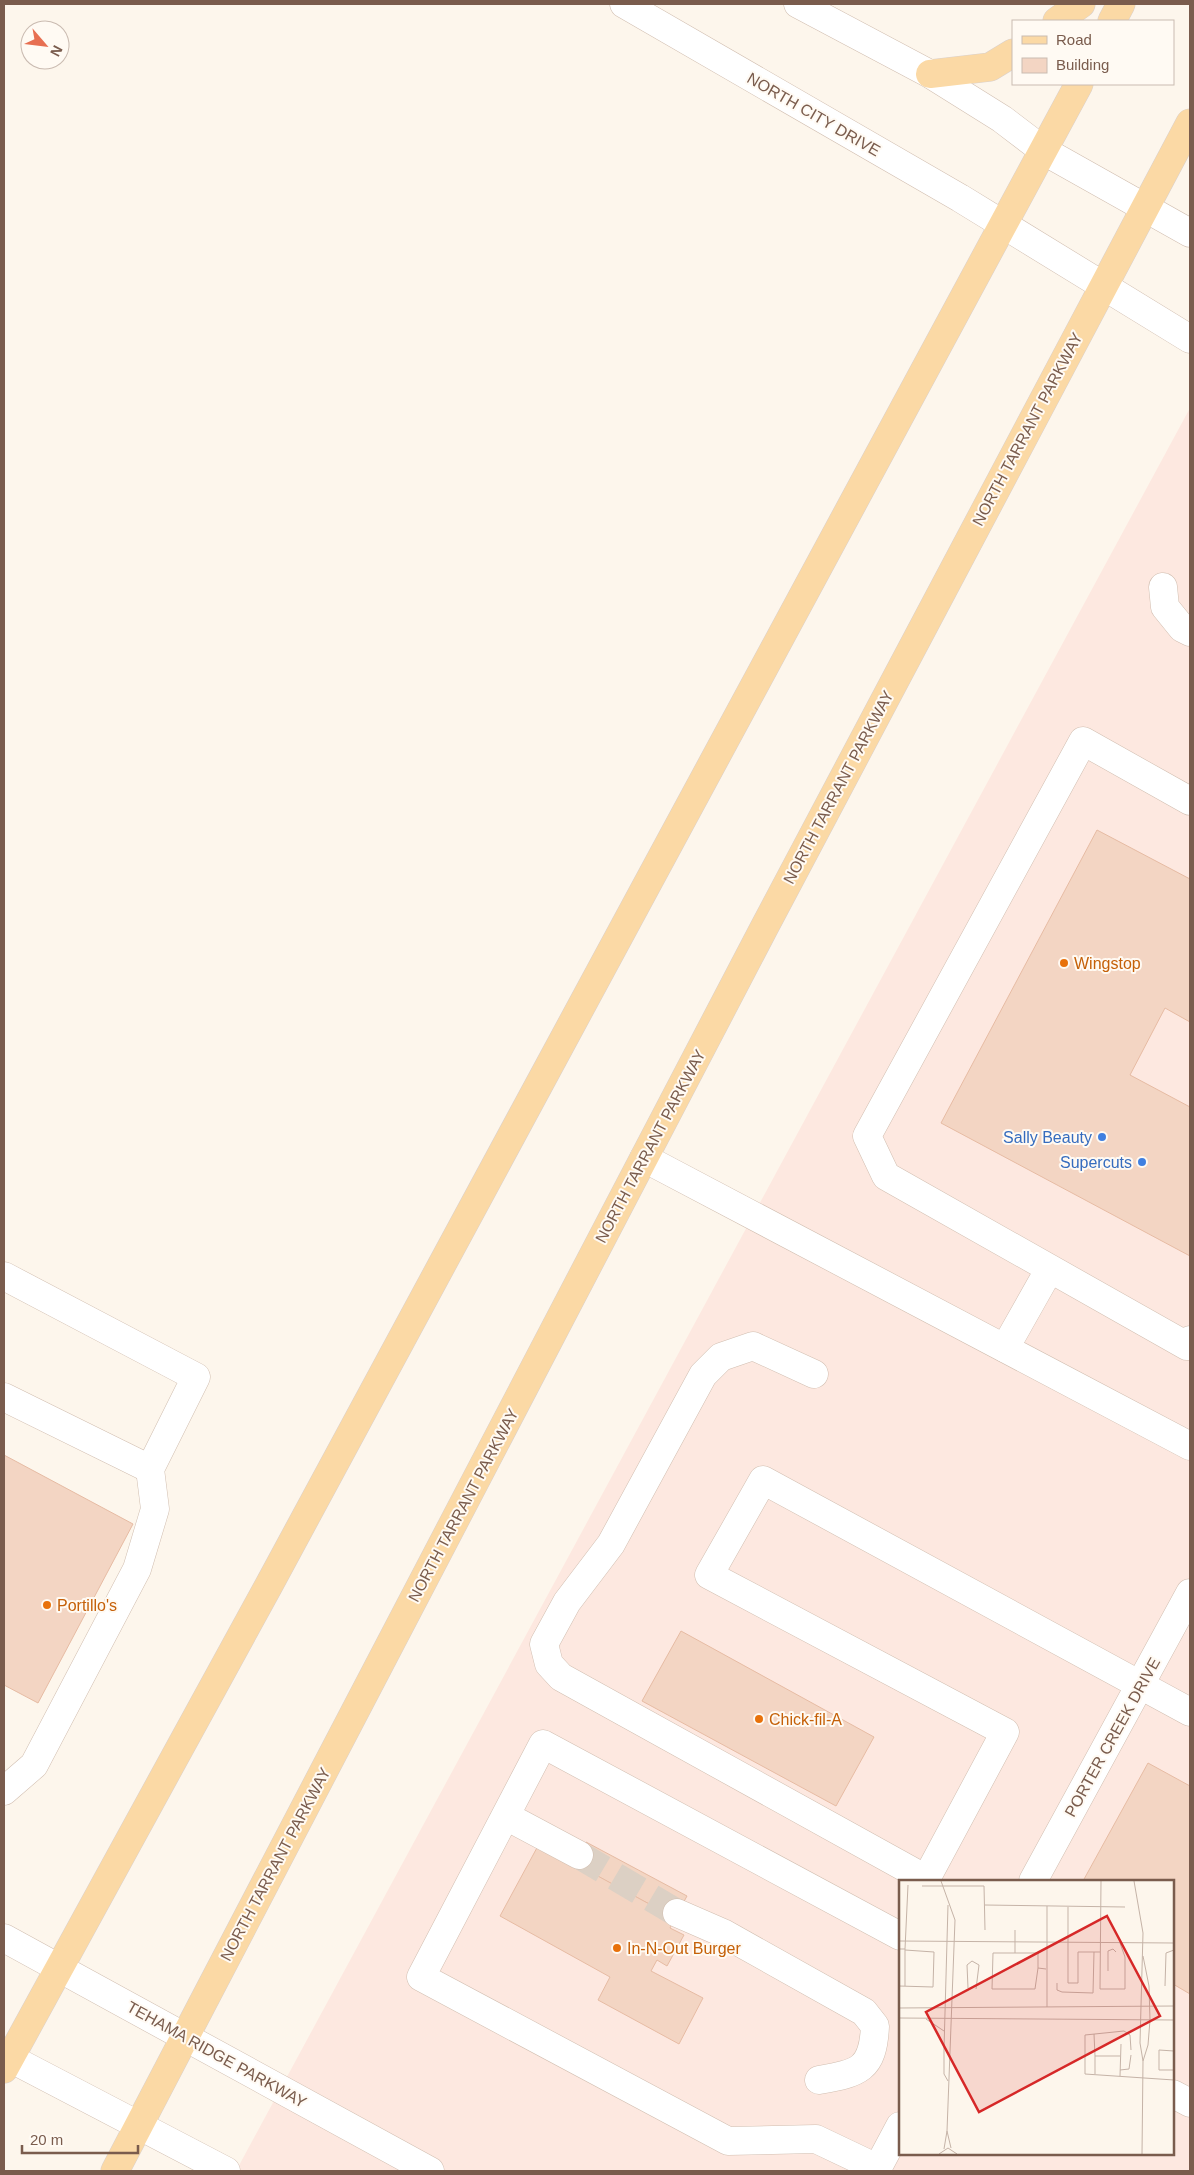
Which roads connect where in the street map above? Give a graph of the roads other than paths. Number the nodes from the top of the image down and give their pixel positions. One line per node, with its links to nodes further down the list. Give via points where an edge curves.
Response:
1 (624, 4): 13 (street, NORTH CITY DRIVE)
2 (798, 4): 8 (street)
3 (1081, 4): 5 (main road)
4 (1121, 4): 6 (main road)
5 (1058, 20)
6 (1113, 20)
7 (1012, 54): 8 (main road, via 990,67)
8 (930, 74): 11 (street, via 1002,119)
9 (1078, 85): 11 (main road)
10 (1190, 123): 12 (main road, NORTH TARRANT PARKWAY)
11 (1044, 151): 12 (street); 13 (main road)
12 (1146, 208): 14 (street); 15 (main road, NORTH TARRANT PARKWAY)
13 (1003, 224): 15 (street, NORTH CITY DRIVE); 40 (main road)
14 (1190, 233)
15 (1106, 286): 16 (street); 20 (main road, NORTH TARRANT PARKWAY, via 1084,321)
16 (1190, 339)
17 (1163, 587): 18 (street, via 1165,607 1182,628)
18 (1190, 632)
19 (1190, 800): 21 (street, via 1083,742 867,1136 886,1176)
20 (644, 1158): 24 (street); 41 (main road, NORTH TARRANT PARKWAY)
21 (1049, 1270): 23 (street, via 1187,1346); 24 (street)
22 (4, 1276): 28 (street, via 196,1376)
23 (1190, 1340)
24 (1005, 1348): 27 (street)
25 (814, 1374): 35 (street, via 753,1346 721,1356 703,1375 611,1544 568,1602 544,1644 549,1664 561,1677)
26 (4, 1397): 28 (street)
27 (1190, 1446)
28 (150, 1469): 32 (street, via 155,1509 137,1569 34,1765)
29 (1190, 1593): 30 (street, PORTER CREEK DRIVE)
30 (1140, 1685): 31 (street); 35 (street, via 763,1480 709,1574 1005,1732); 36 (street, PORTER CREEK DRIVE)
31 (1190, 1712)
32 (4, 1791)
33 (506, 1816): 34 (street); 38 (street, via 543,1744); 48 (street, via 421,1977 728,2141 816,2139)
34 (579, 1855)
35 (926, 1880)
36 (1034, 1880)
37 (677, 1913): 43 (street, via 723,1933 864,2012 875,2026 874,2047 863,2067 848,2075)
38 (899, 1933)
39 (4, 1938): 40 (street, TEHAMA RIDGE PARKWAY)
40 (60, 1968): 41 (street, TEHAMA RIDGE PARKWAY); 42 (main road)
41 (185, 2036): 46 (main road, NORTH TARRANT PARKWAY); 51 (street, TEHAMA RIDGE PARKWAY)
42 (6, 2061): 46 (street)
43 (819, 2080)
44 (1174, 2095): 45 (street)
45 (1190, 2103)
46 (138, 2126): 49 (main road, NORTH TARRANT PARKWAY); 50 (street)
47 (899, 2128): 48 (street)
48 (876, 2170)
49 (114, 2171)
50 (226, 2171)
51 (430, 2171)

